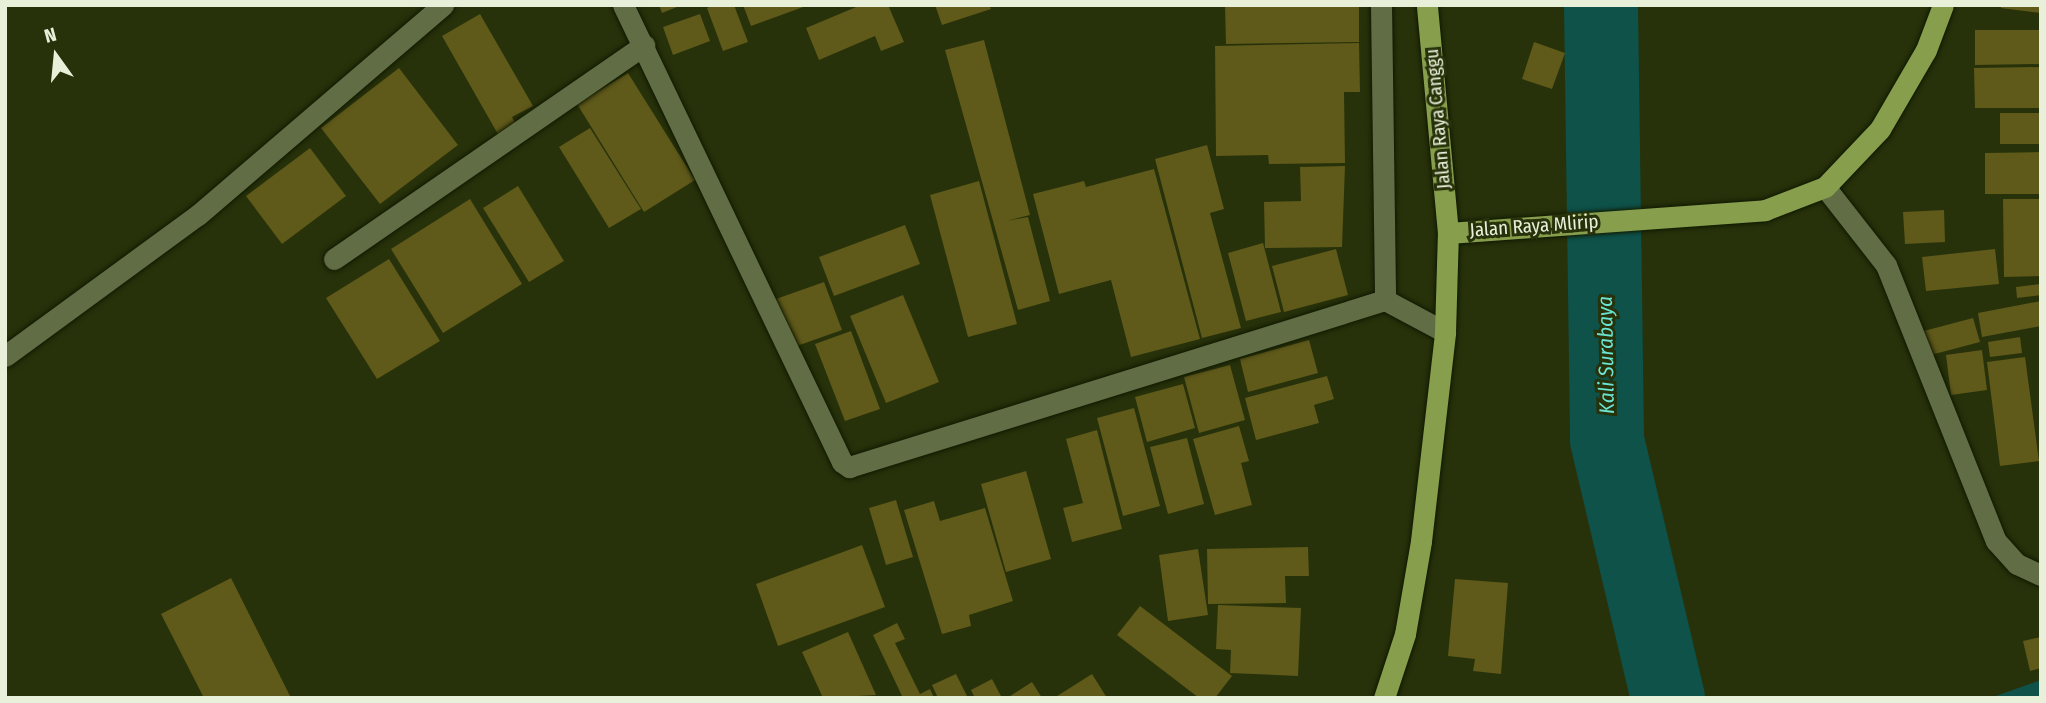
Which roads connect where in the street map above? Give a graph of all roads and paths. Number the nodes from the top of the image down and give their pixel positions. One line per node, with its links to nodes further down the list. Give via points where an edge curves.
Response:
1 (443, 5): 12 (street, via 198,215)
2 (623, 5): 6 (street)
3 (1381, 5): 10 (street)
4 (1427, 5): 8 (main road, Jalan Raya Canggu)
5 (1943, 5): 7 (main road, Jalan Raya Mlirip, via 1926,50 1880,129)
6 (644, 45): 9 (street); 10 (street, via 835,449 849,467)
7 (1825, 187): 8 (main road, Jalan Raya Mlirip, via 1765,210); 13 (street, via 1886,265 1996,541 2017,564)
8 (1448, 233): 11 (main road, Jalan Raya Mlirip)
9 (334, 259)
10 (1385, 300): 11 (street)
11 (1445, 332): 14 (main road, Jalan Raya Mlirip, via 1421,541 1405,634)
12 (5, 356)
13 (2041, 575)
14 (1384, 698)

